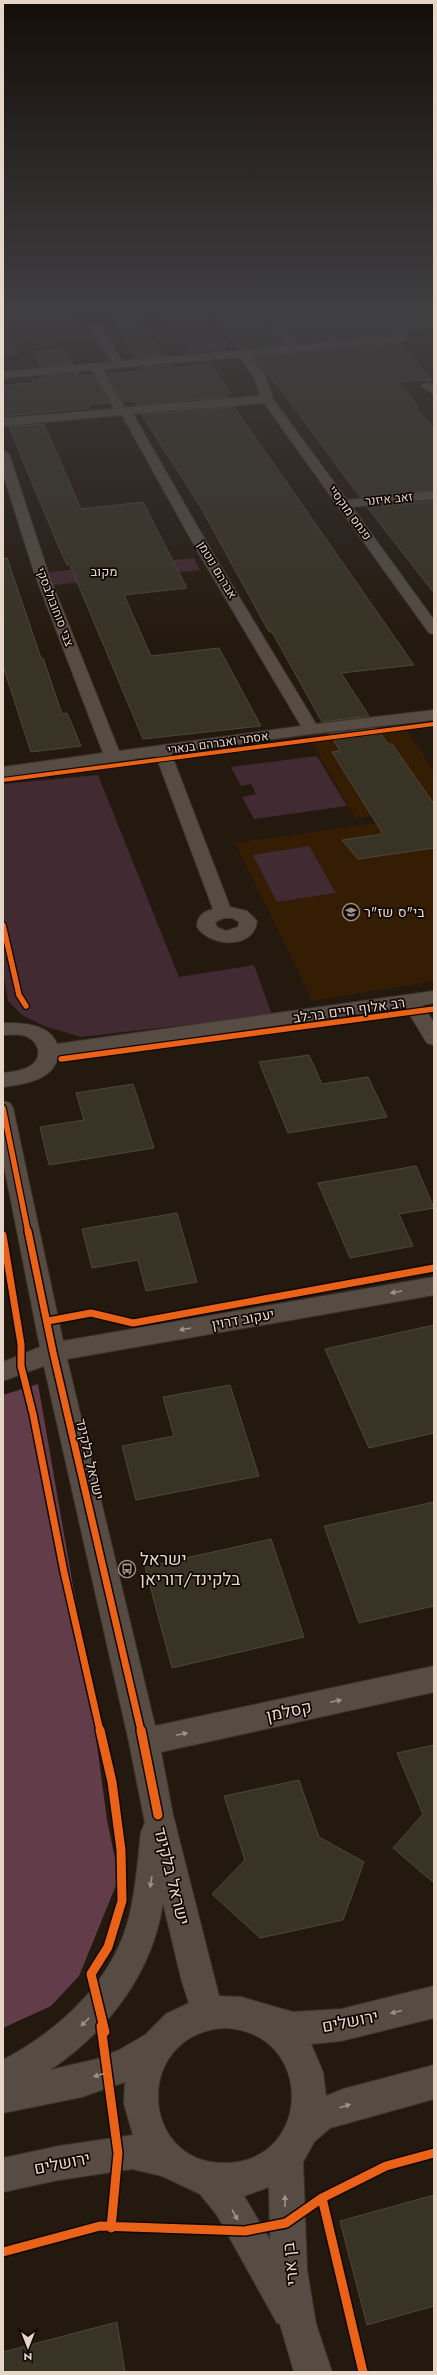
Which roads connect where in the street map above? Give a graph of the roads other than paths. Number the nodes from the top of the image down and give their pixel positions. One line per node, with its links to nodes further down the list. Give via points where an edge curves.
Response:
1 (130, 422): 8 (street, אברהם נוטמן)
2 (284, 422): 5 (street, פנחס מוקסיי)
3 (3, 454): 10 (street, צבי סוחובולבסקי, via 42,575)
4 (434, 494): 5 (street, זאב איזנר)
5 (344, 504): 6 (street, פנחס מוקסיי)
6 (434, 630)
7 (434, 714): 8 (street, אסתר ואברהם בנארי)
8 (311, 729): 9 (street, אסתר ואברהם בנארי)
9 (162, 751): 10 (street, אסתר ואברהם בנארי); 12 (street)
10 (113, 757): 11 (street, אסתר ואברהם בנארי)
11 (3, 772)
12 (224, 912)
13 (434, 997): 14 (street, רב אלוף חיים בר-לב)
14 (411, 1001): 16 (street); 17 (street, רב אלוף חיים בר-לב)
15 (3, 1029): 17 (street, via 34,1032 42,1037)
16 (434, 1038)
17 (50, 1051): 18 (street, via 44,1066 31,1075)
18 (7, 1083)
19 (3, 1108): 21 (street, ישראל בלקינד)
20 (434, 1286): 21 (street, יעקוב דרוין, one-way to 21)
21 (53, 1352): 22 (street, יעקוב דרוין); 24 (street, ישראל בלקינד)
22 (3, 1372)
23 (434, 1679): 24 (street, קסלמן, one-way to 23)
24 (144, 1742): 25 (street, ישראל בלקינד)
25 (158, 1815): 27 (street, ישראל בלקינד, via 198,1982); 30 (street, one-way to 30, via 146,1915 138,1940 117,1985 99,2008 69,2037 32,2064)
26 (434, 2002): 28 (street, ירושלים, one-way to 28, via 334,2026 293,2029)
27 (208, 2011): 28 (street, via 238,2010); 29 (street, via 186,2020)
28 (266, 2021): 33 (street, בן ארי, via 286,2039 301,2062 307,2104)
29 (159, 2045): 32 (street, one-way to 32, via 128,2064 105,2072 73,2082); 34 (street, via 147,2070 144,2110 153,2137)
30 (3, 2079)
31 (434, 2082): 33 (street, one-way to 31, via 318,2116 343,2106)
32 (3, 2096)
33 (293, 2144): 36 (street, via 276,2165 252,2179 238,2183); 37 (street, בן ארי, one-way to 33, via 289,2270)
34 (169, 2160): 35 (street, ירושלים, via 132,2152); 36 (street, via 189,2175)
35 (3, 2175)
36 (213, 2183): 37 (street, בן ארי, one-way to 37, via 229,2203)
37 (298, 2324): 38 (street, בן ארי)
38 (313, 2372)

